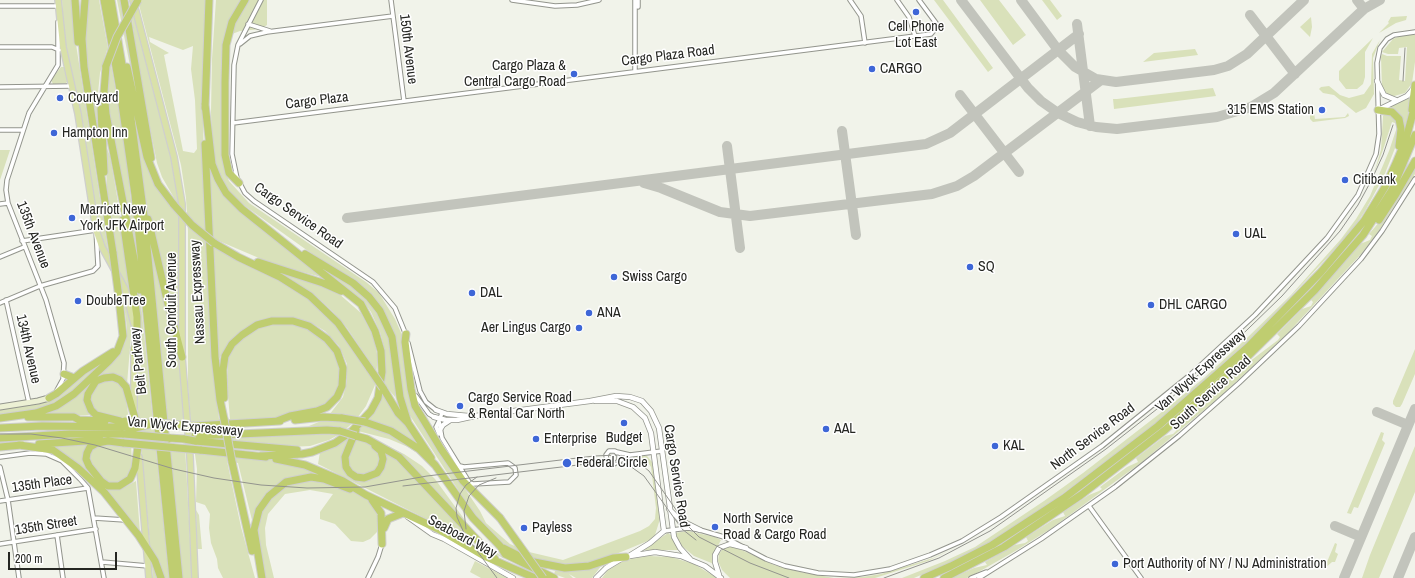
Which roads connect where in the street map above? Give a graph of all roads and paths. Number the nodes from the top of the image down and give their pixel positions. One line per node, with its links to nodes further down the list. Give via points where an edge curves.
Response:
1 (75, 0): 35 (highway)
2 (84, 0): 35 (highway, via 82,45)
3 (104, 0): 76 (highway, Belt Parkway, via 131,167)
4 (111, 0): 55 (highway, Belt Parkway)
5 (114, 0): 58 (highway, via 144,149 155,179)
6 (124, 0): 58 (highway, via 150,154 158,177)
7 (209, 0): 24 (highway, Nassau Expressway)
8 (214, 0): 24 (highway)
9 (245, 0): 54 (highway, via 232,22 226,45 224,155 229,173)
10 (260, 0): 23 (street, Cargo Service Road)
11 (391, 0): 22 (street, 150th Avenue)
12 (512, 0): 13 (street, via 555,6)
13 (599, 0)
14 (636, 0): 33 (street)
15 (850, 0): 28 (street, via 861,16)
16 (897, 0): 27 (street, via 909,17)
17 (919, 0): 27 (street, Cargo Plaza Road, via 935,21 936,27 934,32)
18 (135, 1): 32 (highway, bridge); 75 (main road, South Conduit Avenue, via 182,197)
19 (58, 3): 20 (street); 21 (main road)
20 (0, 6)
21 (58, 15): 31 (street, 135th Avenue); 36 (main road)
22 (393, 16): 25 (street); 41 (street, 150th Avenue)
23 (248, 24): 25 (street); 29 (street, Cargo Service Road)
24 (208, 32): 42 (highway, Nassau Expressway)
25 (271, 32): 29 (street, via 250,36)
26 (1413, 32): 34 (street, North Service Road, via 1394,34 1381,46 1377,57)
27 (915, 36): 28 (street, Cargo Plaza Road)
28 (865, 43): 33 (street, Cargo Plaza Road)
29 (238, 45): 46 (street, Cargo Service Road, via 234,65)
30 (0, 47): 31 (street, via 52,47)
31 (59, 50): 39 (street, 135th Avenue, via 58,65)
32 (105, 69): 52 (highway, via 105,108); 59 (highway, via 101,103)
33 (635, 72): 41 (street, Cargo Plaza Road)
34 (1377, 81): 40 (street, via 1384,95); 44 (street, North Service Road)
35 (86, 85): 59 (highway)
36 (72, 86): 39 (street); 60 (main road)
37 (1415, 86): 40 (street, via 1409,95); 45 (highway)
38 (0, 87): 39 (street)
39 (44, 87): 48 (street, 135th Avenue, via 33,104)
40 (1397, 100): 44 (street)
41 (404, 101): 46 (street, Cargo Plaza)
42 (205, 104): 61 (highway, via 210,154 218,179 234,202); 91 (highway, Nassau Expressway, via 206,190 214,342)
43 (1415, 105): 45 (highway, Van Wyck Expressway)
44 (1378, 110): 51 (highway, via 1394,113 1401,123 1400,142); 138 (street, North Service Road, via 1379,140 1373,164 1353,203 1330,235 1283,286 1213,354 1149,410 1001,517 962,541 921,559 883,571 854,575 812,572 778,564)
45 (1412, 119): 51 (highway, Van Wyck Expressway)
46 (233, 123): 54 (street, Cargo Service Road, via 232,158)
47 (0, 130): 48 (street)
48 (23, 130): 56 (street, 135th Avenue, via 7,180)
49 (1415, 135): 62 (highway, Van Wyck Expressway, via 1392,190)
50 (1415, 161): 62 (highway, via 1386,211)
51 (1391, 175): 163 (highway, Van Wyck Expressway, via 1368,215 1339,252 1266,329 1189,400 1112,463 1031,520 980,552)
52 (118, 176): 73 (highway, via 137,317); 76 (highway, via 139,280)
53 (1415, 180): 123 (street, South Service Road, via 1367,252 1294,331 1155,456)
54 (239, 184): 71 (street, Cargo Service Road, via 258,205 373,282 395,308)
55 (141, 192): 75 (highway); 152 (highway, Belt Parkway)
56 (8, 203): 57 (street); 63 (street, 135th Avenue)
57 (0, 204)
58 (174, 205): 64 (highway, bridge, via 192,225)
59 (107, 214): 72 (highway, bridge, via 123,327)
60 (96, 230): 63 (street); 67 (street, via 99,262 96,269); 73 (main road, via 129,299 134,322)
61 (269, 230): 70 (highway, via 355,298); 97 (highway, via 353,283 366,293 376,306 386,321 392,337 400,397)
62 (1359, 240): 164 (highway, Van Wyck Expressway, via 1264,342 1155,439 1027,533)
63 (22, 241): 65 (street, 135th Avenue)
64 (214, 243): 70 (highway, via 259,263 329,285 352,300); 97 (highway, bridge, via 310,296 338,324 384,388 398,413)
65 (24, 247): 66 (street); 67 (street, 135th Avenue)
66 (0, 257)
67 (40, 286): 68 (street); 77 (street, 135th Avenue, via 64,362)
68 (6, 300): 69 (street); 81 (street, 134th Avenue)
69 (0, 303)
70 (369, 319): 94 (highway, via 379,344 382,372 378,398)
71 (406, 334): 74 (street, Cargo Service Road); 159 (highway, bridge, via 415,406 463,482 500,518)
72 (121, 342): 78 (highway, via 111,354); 87 (highway, via 112,358 68,399 44,411)
73 (134, 353): 90 (main road)
74 (411, 355): 83 (street, Cargo Service Road, via 420,391 426,402); 85 (street, Cargo Service Road, via 415,392 420,404)
75 (182, 357): 153 (main road, South Conduit Avenue, via 190,457)
76 (153, 372): 151 (highway, Belt Parkway)
77 (64, 374): 78 (highway); 79 (street, via 59,388)
78 (74, 378): 79 (highway)
79 (49, 398): 81 (main road)
80 (590, 401): 86 (street, Cargo Service Road); 109 (street, Cargo Service Road, via 620,396 642,401 656,420); 111 (street, Cargo Service Road, via 620,401 639,411 650,427)
81 (29, 403): 82 (main road)
82 (0, 407)
83 (436, 410): 84 (street, Cargo Service Road)
84 (442, 413): 86 (street, Cargo Service Road); 95 (street)
85 (429, 414): 88 (street, Cargo Service Road); 95 (street)
86 (475, 416): 96 (street, Cargo Service Road)
87 (13, 417): 89 (highway); 92 (highway, via 74,417)
88 (434, 417): 95 (street, Cargo Service Road)
89 (0, 418)
90 (135, 418): 98 (highway, via 126,387 120,380 113,377 96,381 88,394 87,400 91,410 96,415); 107 (main road)
91 (224, 419): 93 (highway, via 223,370 229,348 253,327 272,321 288,320 309,326 327,339 341,360 344,378 339,392 327,407); 154 (highway, Nassau Expressway, bridge)
92 (80, 420): 98 (highway); 99 (highway, via 74,423)
93 (277, 421): 94 (highway, Van Wyck Expressway, bridge, via 323,417); 98 (highway, Van Wyck Expressway, bridge, via 194,426 156,423 135,428)
94 (364, 421): 102 (highway, Van Wyck Expressway, via 329,442 307,449 290,450); 104 (highway, via 345,457 346,467 356,477 372,476 381,467 381,451); 113 (highway, via 340,440 312,452); 116 (highway, Van Wyck Expressway, via 402,437)
95 (438, 421): 96 (street, Cargo Service Road); 100 (street); 103 (street, via 436,429)
96 (449, 421): 100 (street)
97 (408, 423): 116 (highway)
98 (123, 426): 99 (highway, Van Wyck Expressway); 101 (highway, Van Wyck Expressway, via 70,434); 102 (highway, Van Wyck Expressway, bridge, via 150,436)
99 (0, 427)
100 (439, 431): 103 (street)
101 (0, 438)
102 (195, 438): 104 (highway, bridge, via 320,430 340,431)
103 (442, 438): 117 (street)
104 (367, 439): 142 (highway, via 385,448 412,470)
105 (108, 441): 106 (highway); 107 (highway, via 92,446 86,459 101,481 114,487 124,484 132,477); 113 (highway, bridge)
106 (19, 445): 108 (highway); 127 (highway, via 43,448 61,454 104,492)
107 (138, 446): 136 (main road)
108 (0, 447)
109 (662, 451): 111 (street); 124 (street, Cargo Service Road)
110 (616, 452): 112 (street); 115 (street, via 620,457); 115 (street, via 608,452 605,458 610,465)
111 (654, 452): 112 (street); 129 (street, Cargo Service Road)
112 (630, 455): 115 (street)
113 (261, 456): 120 (highway, via 305,465)
114 (0, 457): 119 (street, via 33,452 50,455 66,465)
115 (619, 461)
116 (435, 465): 137 (highway, Van Wyck Expressway, via 473,518)
117 (460, 466): 117 (street, via 508,463 516,471 514,478 509,482 473,484 469,482)
118 (0, 467): 121 (street)
119 (88, 488): 121 (street, 135th Place); 126 (street)
120 (366, 495): 125 (highway); 135 (highway, via 381,513); 154 (highway, via 315,477 294,479 275,490 263,502 255,522 254,538)
121 (8, 500): 122 (street, 135th Place); 133 (street)
122 (0, 501)
123 (1089, 506): 145 (street, South Service Road); 167 (street)
124 (669, 509): 130 (street, Cargo Service Road); 131 (street, via 680,520)
125 (403, 513): 135 (highway, via 386,522); 139 (highway, via 438,529); 156 (street, Seaboard Way, via 422,528)
126 (94, 518): 127 (street, 135th Street); 128 (street)
127 (126, 520): 136 (highway)
128 (96, 529): 132 (street, 135th Street); 143 (street)
129 (664, 530): 130 (street, North Service Road); 140 (street, via 650,543)
130 (672, 530): 131 (street, North Service Road); 141 (street, Cargo Service Road, via 676,543)
131 (700, 530): 138 (street, North Service Road, via 724,537)
132 (57, 535): 133 (street, 135th Street); 147 (street)
133 (14, 542): 134 (street, 135th Street); 146 (street)
134 (0, 544)
135 (382, 544): 155 (street)
136 (146, 546): 144 (main road); 150 (highway)
137 (500, 546): 140 (highway, via 529,561 560,568 584,566); 160 (highway, Van Wyck Expressway, via 510,558)
138 (746, 548): 162 (street, via 728,544 718,550 715,562)
139 (484, 556): 142 (highway); 157 (highway)
140 (627, 556): 141 (street, via 658,552); 161 (street, via 608,566)
141 (690, 559): 162 (street, via 708,567)
142 (497, 560): 158 (highway)
143 (102, 562): 144 (street); 148 (street)
144 (148, 566): 149 (main road)
145 (989, 571): 165 (street); 166 (street, South Service Road)
146 (19, 578)
147 (63, 578)
148 (104, 578)
149 (149, 578)
150 (161, 578)
151 (172, 578)
152 (179, 578)
153 (194, 578)
154 (261, 578)
155 (368, 578)
156 (513, 578)
157 (522, 578)
158 (535, 578)
159 (543, 578)
160 (554, 578)
161 (596, 578)
162 (721, 578)
163 (924, 578)
164 (944, 578)
165 (971, 578)
166 (979, 578)
167 (1141, 578)

